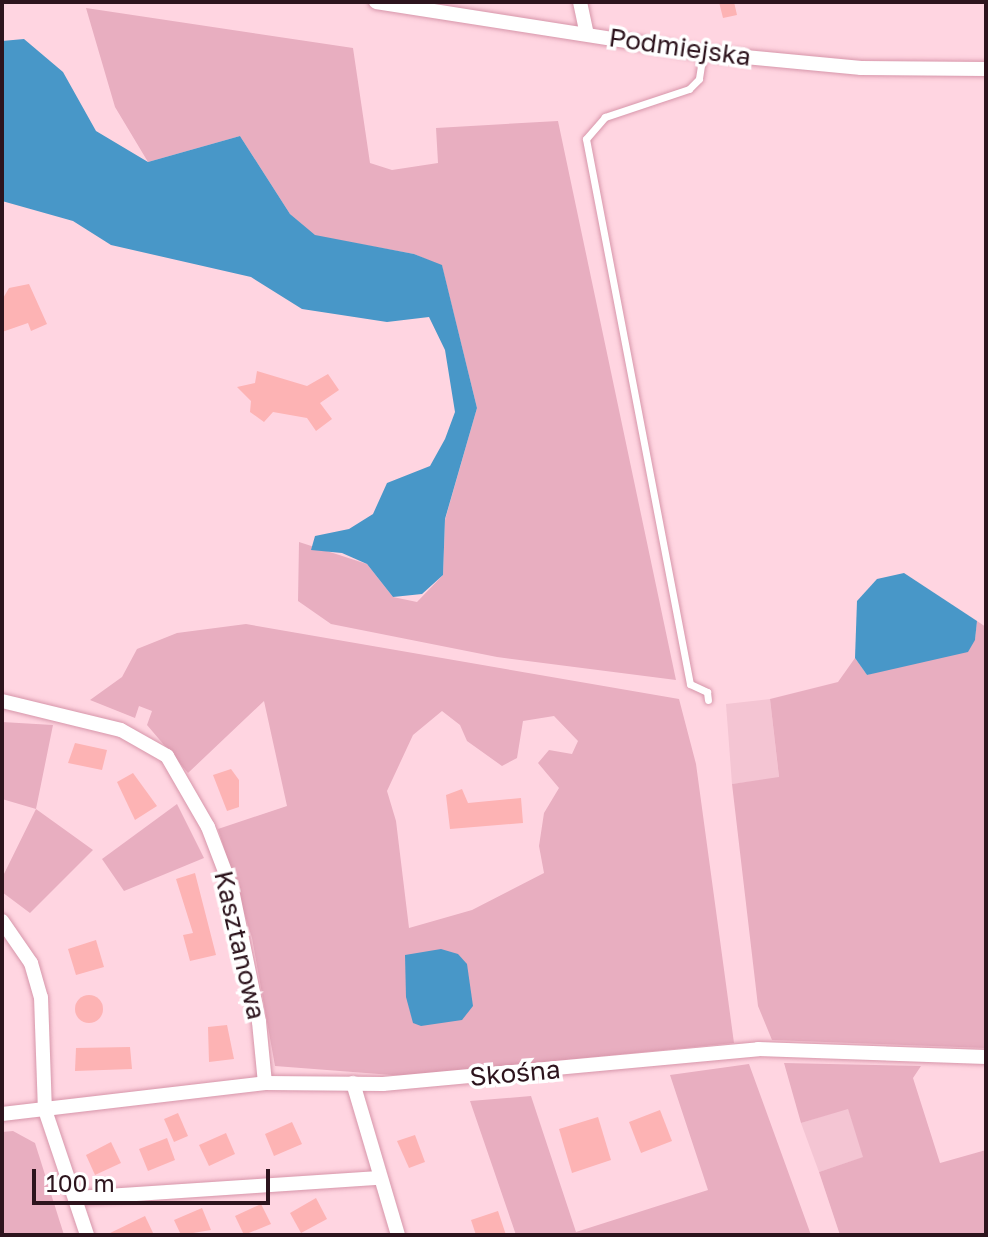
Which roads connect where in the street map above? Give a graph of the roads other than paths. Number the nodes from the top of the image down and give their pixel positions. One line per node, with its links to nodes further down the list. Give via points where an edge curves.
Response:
1 (376, 2): 3 (street, Podmiejska)
2 (580, 2): 3 (street)
3 (587, 34): 4 (street, Podmiejska)
4 (703, 53): 5 (street, Podmiejska, via 861,68); 6 (lane, via 699,79 689,89 605,117 586,139 690,684 707,692)
5 (986, 69)
6 (708, 700)
7 (2, 701): 10 (street, Kasztanowa, via 121,730 167,756 208,827 232,890 259,1022)
8 (2, 921): 12 (street, via 31,963 41,997)
9 (986, 1057): 11 (street, Skośna, via 758,1049)
10 (265, 1083): 11 (street, Skośna); 12 (street, Skośna)
11 (353, 1083): 14 (street)
12 (45, 1110): 13 (street, Skośna); 15 (street)
13 (2, 1114)
14 (379, 1178): 15 (street); 17 (street)
15 (76, 1198): 16 (street)
16 (87, 1235)
17 (398, 1235)

